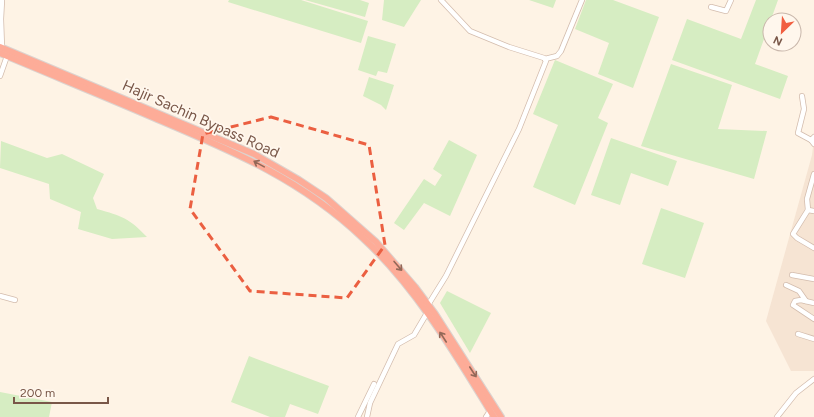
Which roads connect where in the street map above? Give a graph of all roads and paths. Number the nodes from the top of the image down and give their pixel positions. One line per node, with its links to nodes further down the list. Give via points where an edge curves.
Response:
1 (2, 0): 6 (street)
2 (441, 0): 8 (street, via 470,31)
3 (582, 0): 8 (street, via 561,51 557,56)
4 (731, 0): 5 (street, via 726,11)
5 (711, 7)
6 (1, 49): 7 (highway); 23 (highway, Hajir Sachin Bypass Road, one-way to 23, via 254,154 299,180 326,198 376,242)
7 (8, 56): 9 (street); 24 (highway, one-way to 7, via 407,285 363,238 313,197 281,176 223,146)
8 (545, 60): 23 (street, via 519,129 446,276)
9 (0, 76)
10 (802, 96): 11 (street, via 804,109 798,133)
11 (813, 140)
12 (814, 174): 13 (street, via 807,200)
13 (808, 210): 14 (street); 15 (street, via 793,234)
14 (814, 211)
15 (814, 248)
16 (792, 275): 17 (street)
17 (814, 279)
18 (786, 285): 21 (street, via 799,291)
19 (0, 296): 20 (street)
20 (15, 300)
21 (806, 301): 22 (street); 25 (street, via 795,301 793,305)
22 (814, 302)
23 (428, 305): 35 (highway, Hajir Sachin Bypass Road, one-way to 35)
24 (426, 313): 30 (highway, one-way to 24); 32 (street, via 414,335 398,344 370,403)
25 (814, 319)
26 (798, 334): 27 (street)
27 (814, 339)
28 (814, 379): 36 (street, via 796,393)
29 (374, 384): 31 (street)
30 (490, 411): 33 (street); 34 (highway)
31 (358, 417)
32 (367, 417)
33 (486, 417)
34 (494, 417)
35 (501, 417)
36 (777, 417)

